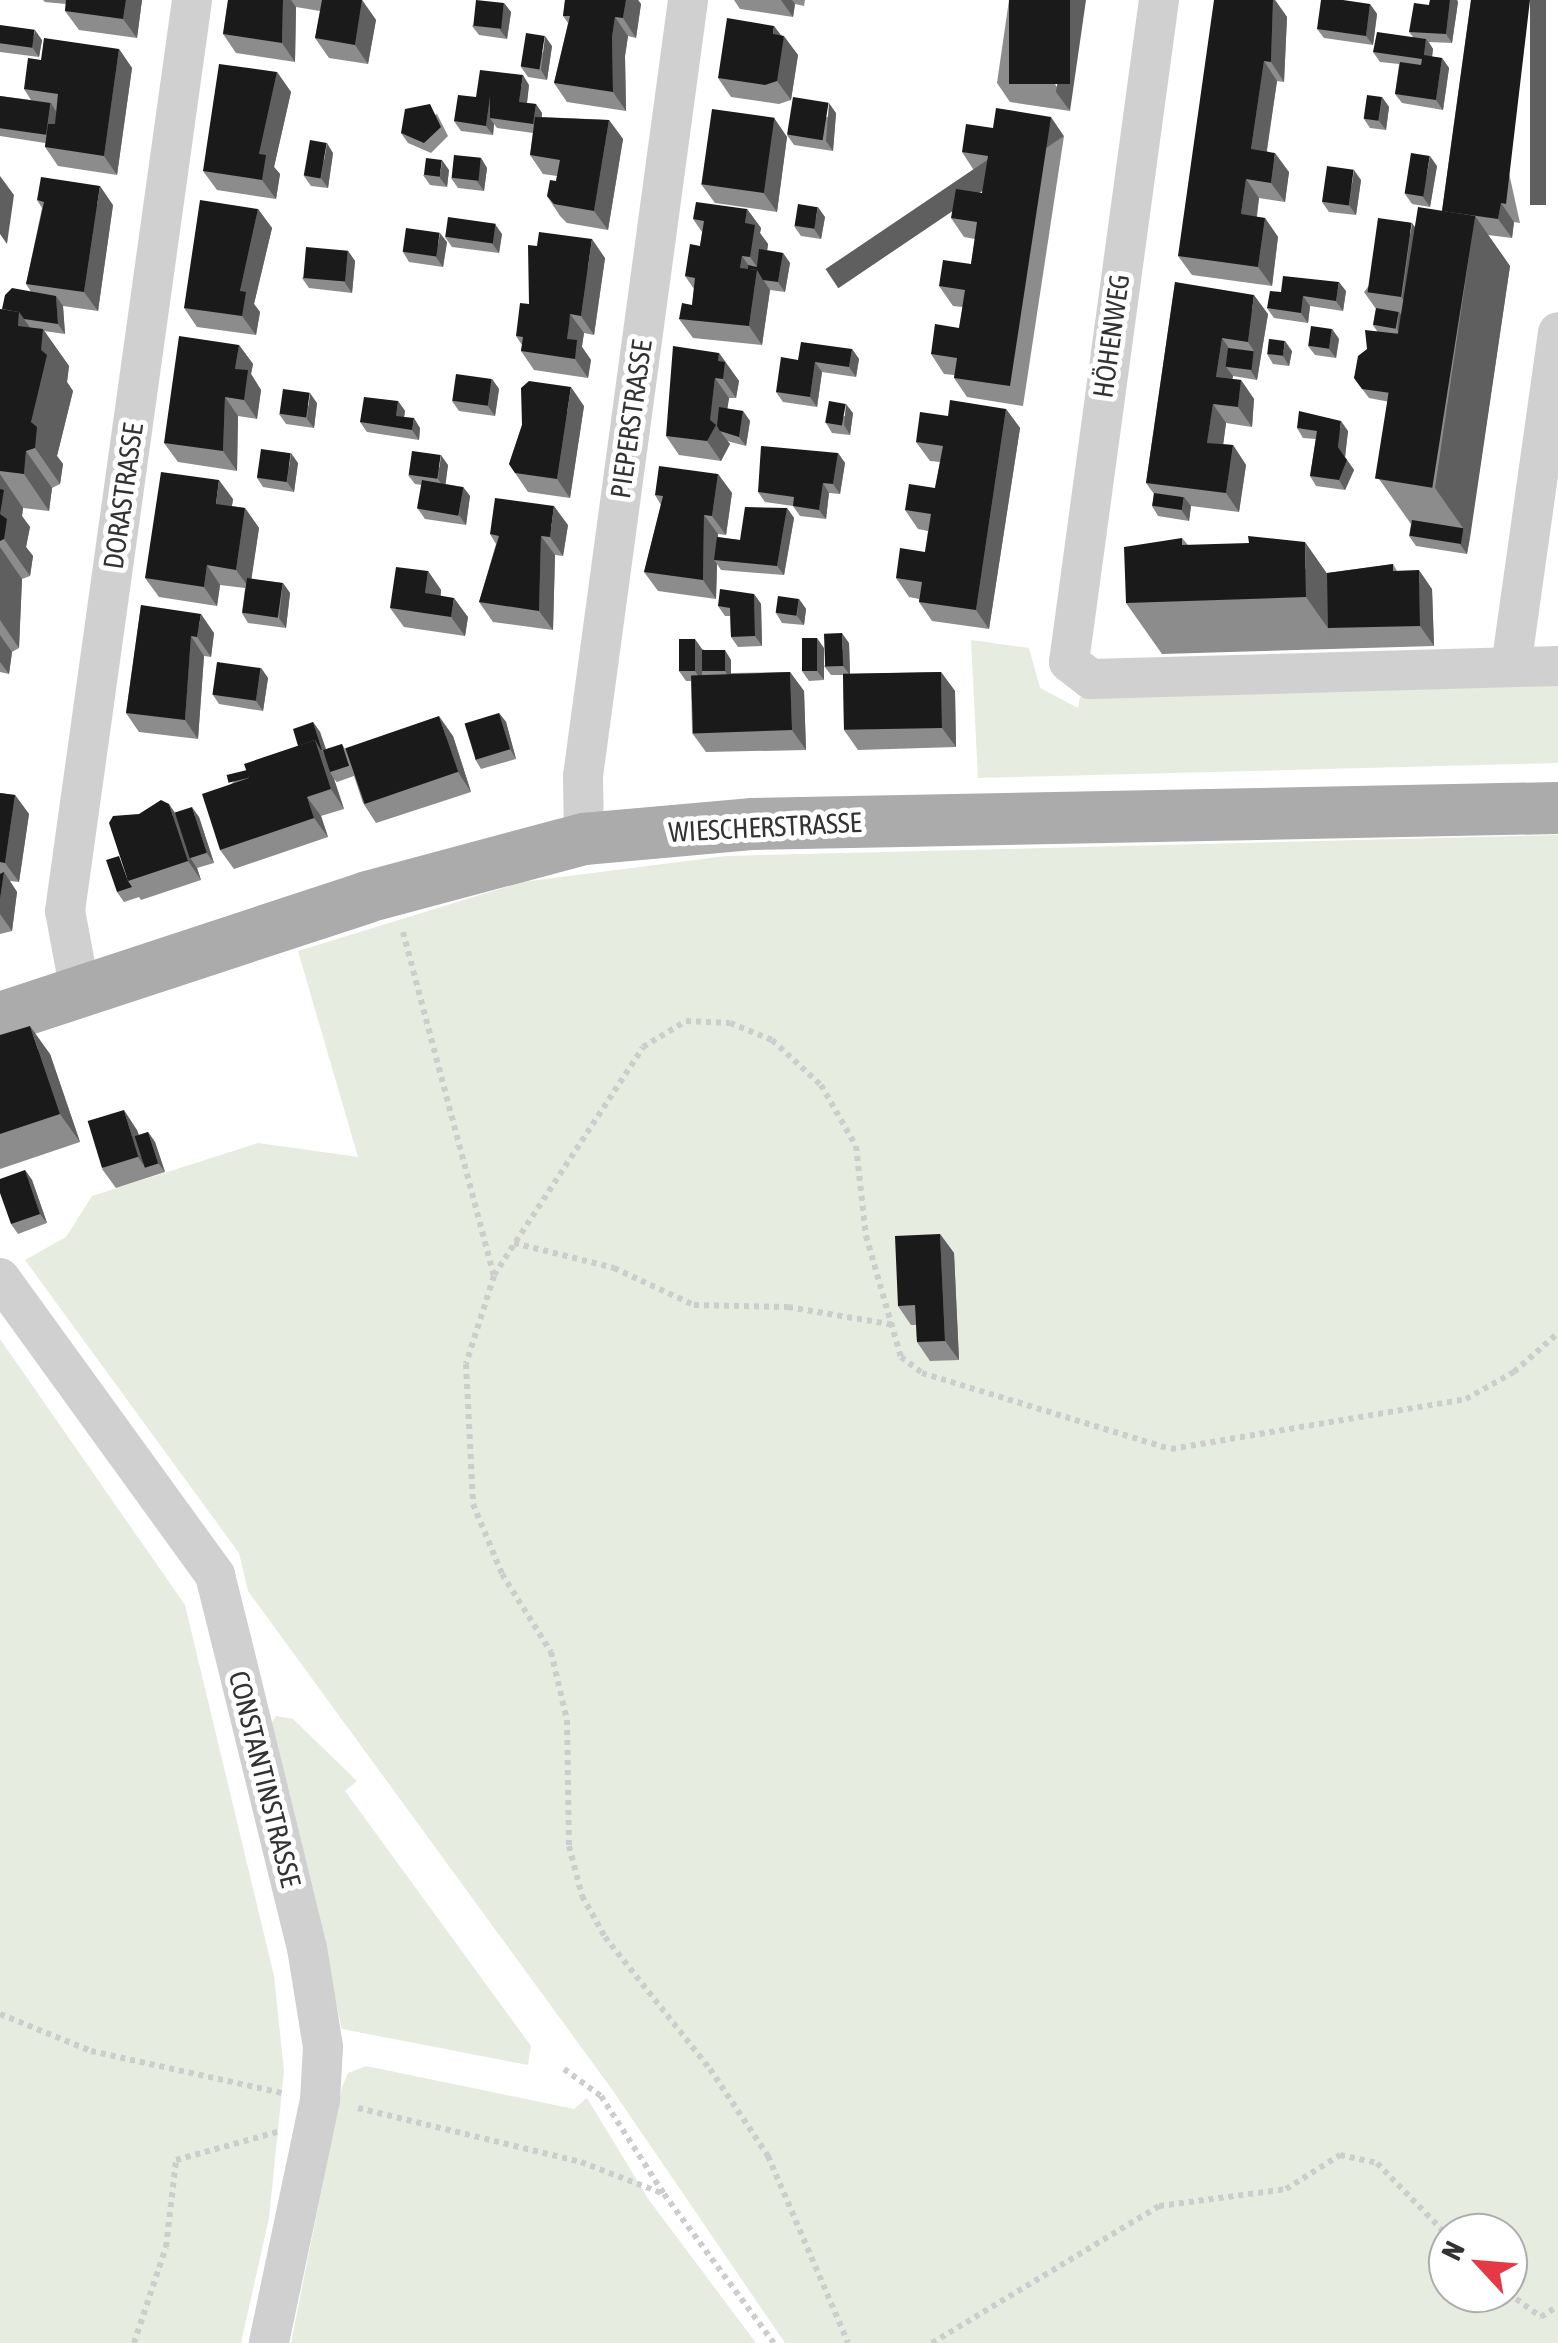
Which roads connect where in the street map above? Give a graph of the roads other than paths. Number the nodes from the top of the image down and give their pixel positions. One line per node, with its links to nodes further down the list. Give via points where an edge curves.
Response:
1 (192, 0): 9 (street, DORASTRASSE, via 64,911)
2 (688, 0): 8 (street, PIEPERSTRASSE, via 583,776)
3 (1159, 0): 6 (street, HÖHENWEG, via 1066,651 1074,671 1091,679)
4 (1558, 332): 6 (street)
5 (1558, 666): 6 (street)
6 (1510, 667)
7 (1558, 808): 8 (main road, WIESCHERSTRASSE, via 753,824)
8 (584, 839): 9 (main road, WIESCHERSTRASSE, via 388,891)
9 (80, 990): 10 (main road, WIESCHERSTRASSE)
10 (0, 1018)
11 (0, 1278): 12 (street, CONSTANTINSTRASSE, via 215,1576 306,1948 323,2047 316,2118)
12 (269, 2343)

